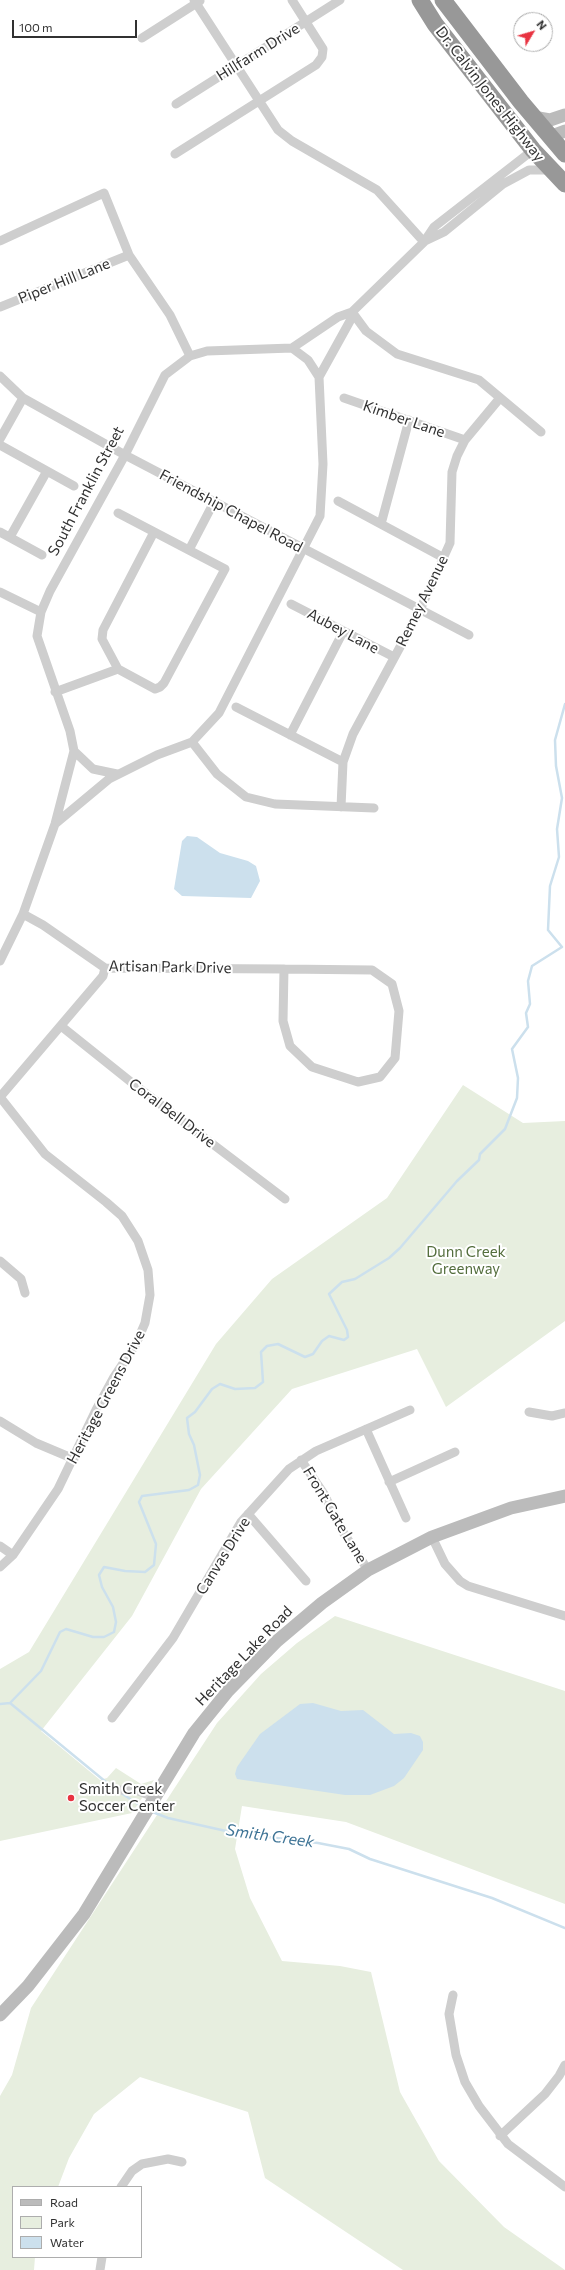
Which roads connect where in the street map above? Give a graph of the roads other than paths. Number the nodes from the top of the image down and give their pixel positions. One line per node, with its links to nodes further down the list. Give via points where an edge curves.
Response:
1 (292, 0): 6 (street)
2 (340, 0): 6 (street, Hillfarm Drive)
3 (420, 0): 9 (highway, Dr. Calvin Jones Highway)
4 (197, 1): 7 (street); 8 (street)
5 (443, 3): 13 (highway, Dr. Calvin Jones Highway)
6 (306, 22): 8 (street, Hillfarm Drive); 10 (street, via 323,49 322,57 316,65)
7 (142, 38)
8 (236, 66): 10 (street); 11 (street, Hillfarm Drive)
9 (475, 75): 15 (highway, via 486,76 519,115 536,131); 16 (highway, Dr. Calvin Jones Highway)
10 (259, 102): 17 (street); 22 (street, via 278,130 292,141 377,190)
11 (176, 104)
12 (565, 115): 13 (main road, via 550,120)
13 (533, 117): 15 (highway, Dr. Calvin Jones Highway)
14 (565, 131): 15 (main road)
15 (549, 137): 18 (highway, Dr. Calvin Jones Highway)
16 (533, 150): 19 (highway, Dr. Calvin Jones Highway); 22 (street, via 434,227)
17 (175, 154)
18 (565, 154)
19 (558, 169): 20 (highway, Dr. Calvin Jones Highway); 22 (street, via 529,170 503,184 444,232)
20 (565, 184)
21 (0, 241): 23 (street, via 104,193)
22 (424, 242): 25 (street)
23 (129, 255): 24 (street, Piper Hill Lane); 27 (street, via 170,315)
24 (0, 307)
25 (352, 312): 26 (street, via 338,317); 29 (street, via 350,322); 32 (street, via 366,331 397,354 479,380)
26 (292, 348): 27 (street, South Franklin Street, via 207,351); 29 (street, via 308,360)
27 (190, 356): 38 (street, South Franklin Street, via 165,375)
28 (0, 376): 30 (street, Friendship Chapel Road)
29 (319, 377): 48 (street, via 323,464 320,516)
30 (22, 398): 35 (street); 38 (street, Friendship Chapel Road)
31 (344, 398): 33 (street, Kimber Lane)
32 (500, 398): 34 (street); 36 (street, Remey Avenue)
33 (409, 420): 36 (street, Kimber Lane); 44 (street)
34 (541, 432)
35 (0, 439)
36 (465, 440): 51 (street, Remey Avenue, via 452,472 450,543)
37 (0, 445): 39 (street)
38 (125, 455): 42 (street, Friendship Chapel Road); 55 (street, South Franklin Street)
39 (47, 471): 40 (street); 47 (street)
40 (74, 486)
41 (338, 501): 44 (street)
42 (214, 502): 48 (street, Friendship Chapel Road); 49 (street)
43 (118, 514): 46 (street)
44 (380, 524): 51 (street)
45 (0, 532): 47 (street)
46 (154, 532): 49 (street); 59 (street, via 103,630 102,639)
47 (10, 538): 50 (street)
48 (304, 549): 54 (street, Friendship Chapel Road); 63 (street, via 219,713)
49 (189, 550): 59 (street, via 225,569 164,683 155,689)
50 (42, 555)
51 (444, 558): 54 (street, Remey Avenue)
52 (0, 592): 55 (street)
53 (291, 604): 56 (street, Aubey Lane)
54 (420, 610): 57 (street, Friendship Chapel Road); 58 (street, Remey Avenue)
55 (40, 612): 60 (street, South Franklin Street, via 36,636)
56 (343, 632): 58 (street, Aubey Lane); 62 (street)
57 (469, 635)
58 (394, 657): 65 (street, Remey Avenue, via 353,734)
59 (118, 669): 60 (street)
60 (55, 692): 64 (street, South Franklin Street, via 70,731)
61 (236, 707): 62 (street)
62 (290, 735): 65 (street)
63 (192, 742): 66 (street); 67 (street, via 217,774 246,797 275,804)
64 (74, 751): 66 (street, via 93,769); 69 (street, South Franklin Street)
65 (343, 762): 67 (street, Remey Avenue)
66 (118, 774): 69 (street)
67 (341, 807): 68 (street)
68 (374, 808)
69 (55, 824): 70 (street, South Franklin Street)
70 (23, 914): 71 (street, South Franklin Street); 72 (street, Artisan Park Drive)
71 (0, 961)
72 (105, 968): 73 (street, Artisan Park Drive); 74 (street, via 103,976)
73 (284, 969): 73 (street, Artisan Park Drive, via 372,970 392,984 399,1011 395,1058 380,1077 358,1082 312,1067 290,1046 283,1021)
74 (61, 1026): 75 (street); 76 (street, Coral Bell Drive, via 125,1078)
75 (0, 1097): 85 (street, Heritage Greens Drive, via 45,1154 122,1216 138,1241 148,1270 150,1295 145,1323 136,1344 96,1410)
76 (285, 1199)
77 (0, 1261): 78 (street, via 21,1279)
78 (25, 1293)
79 (410, 1410): 83 (street, Canvas Drive)
80 (529, 1412): 81 (street, via 552,1416)
81 (565, 1413)
82 (0, 1421): 85 (street, via 36,1443)
83 (366, 1429): 86 (street, Canvas Drive); 87 (street)
84 (455, 1452): 87 (street)
85 (74, 1459): 93 (street, Heritage Greens Drive, via 58,1489)
86 (301, 1460): 89 (street, Canvas Drive, via 289,1469); 95 (street, Front Gate Lane, via 324,1494 340,1528)
87 (389, 1482): 90 (street)
88 (565, 1496): 91 (main road, Heritage Lake Road, via 511,1508)
89 (248, 1514): 96 (street); 98 (street, Canvas Drive, via 234,1532 173,1638)
90 (406, 1518)
91 (432, 1537): 95 (main road, Heritage Lake Road); 97 (street, via 445,1564 468,1586)
92 (0, 1546): 93 (street)
93 (13, 1555): 94 (street, Heritage Greens Drive)
94 (0, 1567)
95 (368, 1570): 100 (main road, Heritage Lake Road, via 298,1621 228,1691 194,1733)
96 (306, 1581)
97 (565, 1616)
98 (112, 1718)
99 (97, 1790): 100 (street, via 136,1790)
100 (154, 1797): 102 (main road, Heritage Lake Road, via 83,1916 42,1970)
101 (453, 1995): 104 (street, via 449,2014 462,2075)
102 (0, 2015)
103 (565, 2065): 104 (street, via 545,2094)
104 (500, 2136): 107 (street)
105 (182, 2162): 106 (street, via 168,2160 142,2164 132,2171)
106 (122, 2186)
107 (565, 2187)
108 (102, 2258): 109 (street)
109 (100, 2270)

